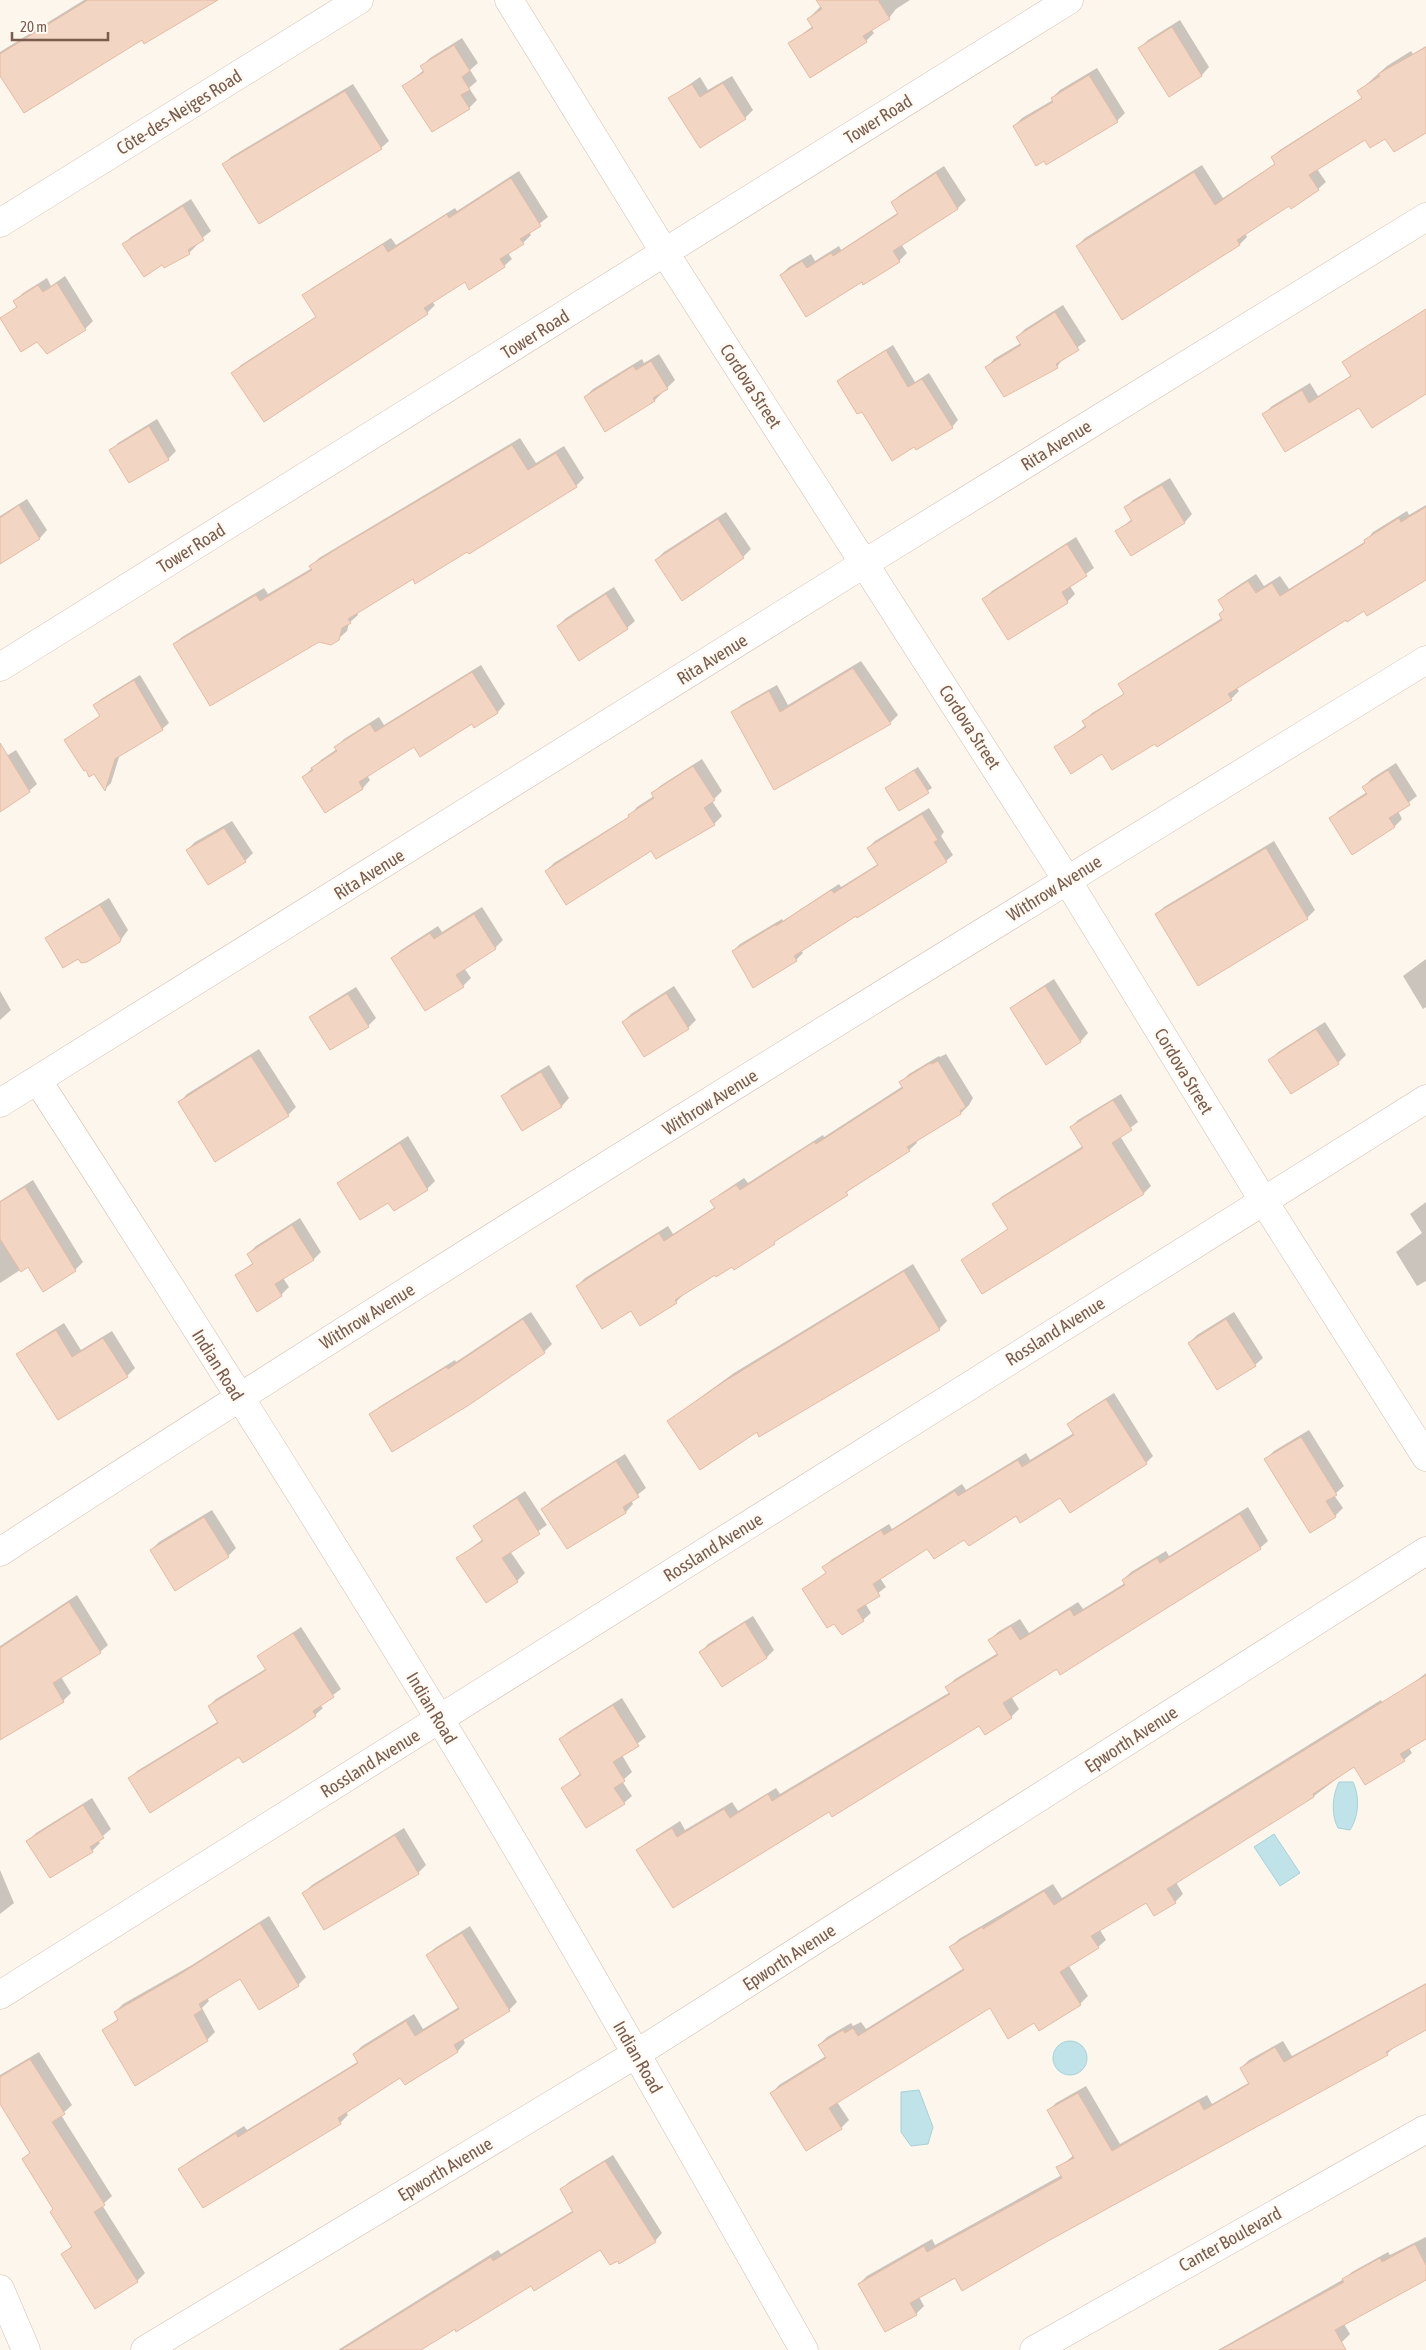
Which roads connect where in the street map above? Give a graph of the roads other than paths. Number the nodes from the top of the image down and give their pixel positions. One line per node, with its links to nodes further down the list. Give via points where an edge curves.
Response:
1 (359, 0): 5 (street, Côte-des-Neiges Road)
2 (509, 0): 6 (street, Cordova Street)
3 (1069, 0): 6 (street, Tower Road)
4 (1426, 217): 7 (street, Rita Avenue)
5 (0, 224)
6 (665, 253): 7 (street, Cordova Street); 9 (street, Tower Road)
7 (864, 563): 10 (street, Cordova Street); 11 (street, Rita Avenue)
8 (1426, 660): 10 (street, Withrow Avenue)
9 (0, 668)
10 (1067, 880): 14 (street, Cordova Street); 15 (street, Withrow Avenue)
11 (38, 1081): 13 (street, Rita Avenue); 15 (street, Indian Road)
12 (1426, 1100): 14 (street, Rossland Avenue)
13 (0, 1103)
14 (1263, 1200): 16 (street, Cordova Street); 19 (street, Rossland Avenue)
15 (239, 1396): 18 (street, Withrow Avenue); 19 (street, Indian Road)
16 (1426, 1457)
17 (1426, 1551): 21 (street, Epworth Avenue)
18 (0, 1552)
19 (440, 1720): 20 (street, Rossland Avenue); 21 (street, Indian Road)
20 (0, 1995)
21 (636, 2054): 25 (street, Epworth Avenue); 26 (street, Indian Road)
22 (1426, 2129): 27 (street, Canter Boulevard)
23 (0, 2290): 24 (street)
24 (26, 2350)
25 (145, 2350)
26 (804, 2350)
27 (1034, 2350)

